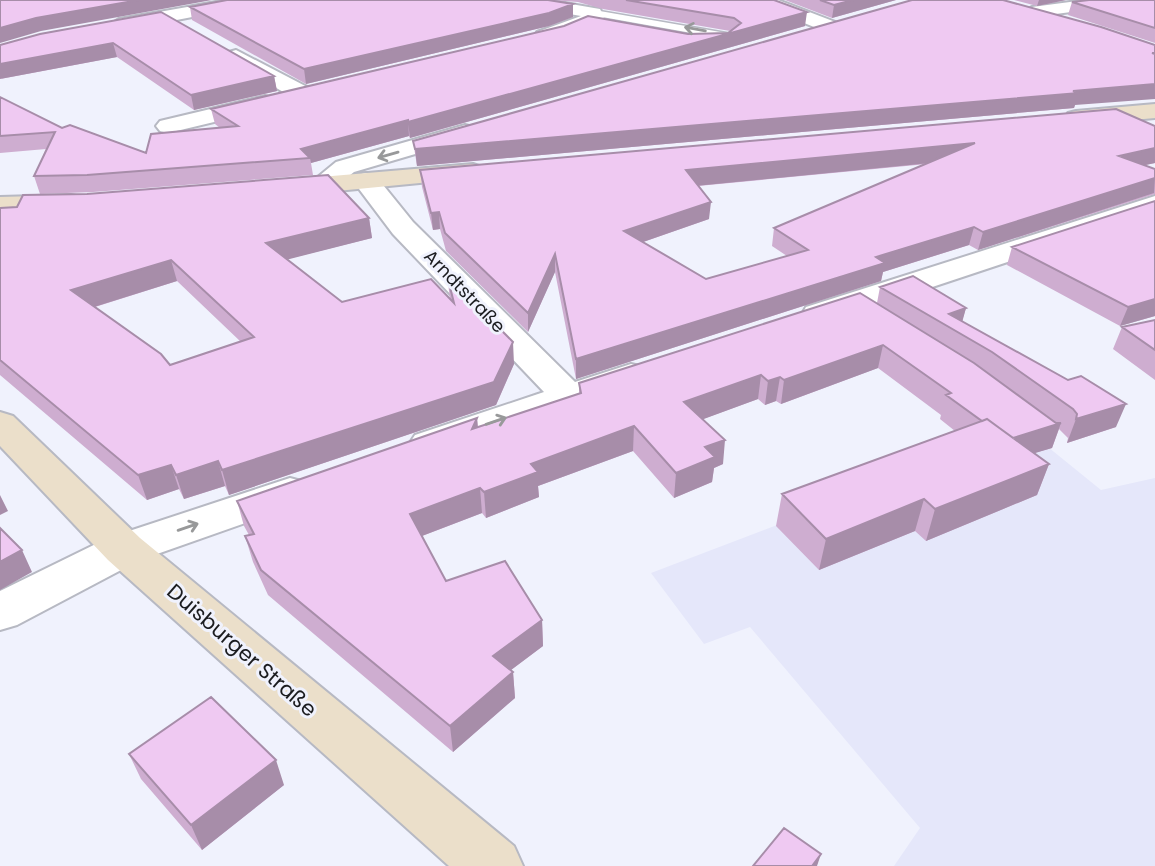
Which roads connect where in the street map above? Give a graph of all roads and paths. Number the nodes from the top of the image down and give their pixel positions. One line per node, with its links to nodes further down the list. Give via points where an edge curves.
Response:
1 (255, 0): 5 (street)
2 (517, 0): 6 (street)
3 (763, 0): 8 (street)
4 (1126, 0): 9 (street, via 1024,10)
5 (167, 16): 10 (street); 11 (street)
6 (589, 18): 12 (lane); 14 (street); 15 (lane, one-way to 6, via 732,37 728,34)
7 (858, 19): 8 (street)
8 (831, 27): 13 (street)
9 (1081, 27)
10 (101, 28)
11 (190, 29)
12 (621, 30)
13 (791, 38)
14 (525, 41)
15 (729, 41): 17 (lane); 17 (street, via 752,49)
16 (224, 49): 19 (street)
17 (708, 53)
18 (328, 88): 19 (street)
19 (303, 94): 23 (street)
20 (1152, 113): 21 (main road)
21 (1053, 120)
22 (492, 124): 26 (street, one-way to 26, via 345,167)
23 (168, 126)
24 (503, 169): 25 (main road)
25 (366, 181): 26 (main road); 33 (street, Arndtstraße, via 403,228)
26 (321, 185): 27 (main road)
27 (267, 189)
28 (93, 203): 30 (main road)
29 (1155, 204): 31 (street, via 864,310)
30 (0, 205)
31 (788, 324)
32 (659, 366): 33 (street)
33 (568, 396): 35 (street, one-way to 33)
34 (0, 424): 37 (main road, Duisburger Straße)
35 (398, 454)
36 (320, 481): 37 (street, one-way to 36)
37 (124, 549): 38 (street); 39 (main road, Duisburger Straße)
38 (0, 612)
39 (493, 866)

